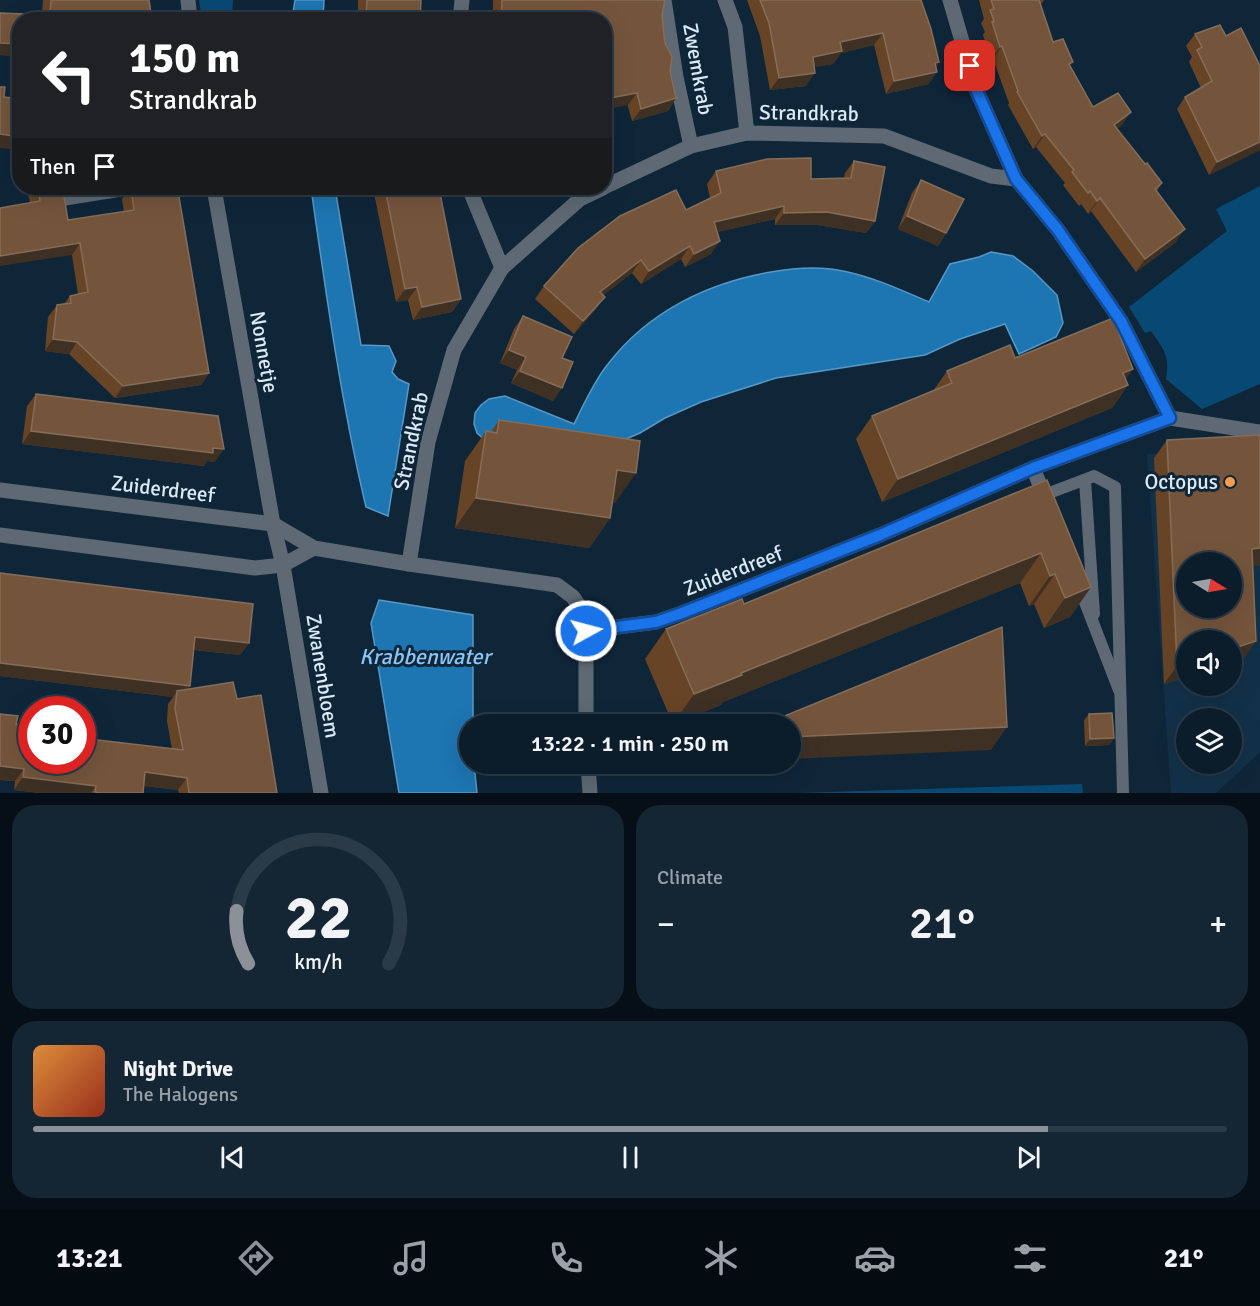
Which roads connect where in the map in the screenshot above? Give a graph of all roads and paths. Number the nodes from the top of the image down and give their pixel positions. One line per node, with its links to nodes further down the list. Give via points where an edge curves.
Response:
1 (664, 0): 5 (street, Zwemkrab)
2 (725, 0): 4 (street, Zwemkrab, via 735,27)
3 (950, 0): 6 (street, via 976,89)
4 (747, 133): 5 (street, Strandkrab); 6 (street, Strandkrab, via 884,136 992,176)
5 (691, 146): 7 (street, Strandkrab)
6 (1016, 179): 14 (street, via 1058,230 1121,321)
7 (612, 183)
8 (83, 195): 12 (street)
9 (215, 195): 21 (street, Nonnetje)
10 (472, 195): 13 (street)
11 (588, 195): 13 (street, Strandkrab)
12 (58, 199)
13 (502, 268): 24 (street, Strandkrab, via 454,350 428,442)
14 (1170, 418): 15 (street); 16 (street, Zuiderdreef)
15 (1260, 432)
16 (1033, 468): 19 (street); 28 (street, Zuiderdreef, via 880,535 682,613 656,622)
17 (1086, 480): 19 (lane); 27 (lane); 29 (lane, via 1094,477 1115,487)
18 (0, 490): 21 (street, Zuiderdreef)
19 (1044, 495): 20 (lane)
20 (1052, 517)
21 (273, 524): 23 (street, Zuiderdreef); 25 (street, Nonnetje)
22 (0, 535): 25 (street, via 255,568)
23 (314, 548): 24 (street, Zuiderdreef); 25 (street)
24 (409, 564): 28 (street, Zuiderdreef, via 557,585 578,604)
25 (283, 566): 32 (street, Zwanenbloem)
26 (1073, 572): 27 (lane)
27 (1094, 627): 29 (lane)
28 (586, 631): 30 (street)
29 (1119, 690): 34 (lane)
30 (586, 714)
31 (589, 774): 33 (street)
32 (321, 793)
33 (590, 793)
34 (1123, 793)

